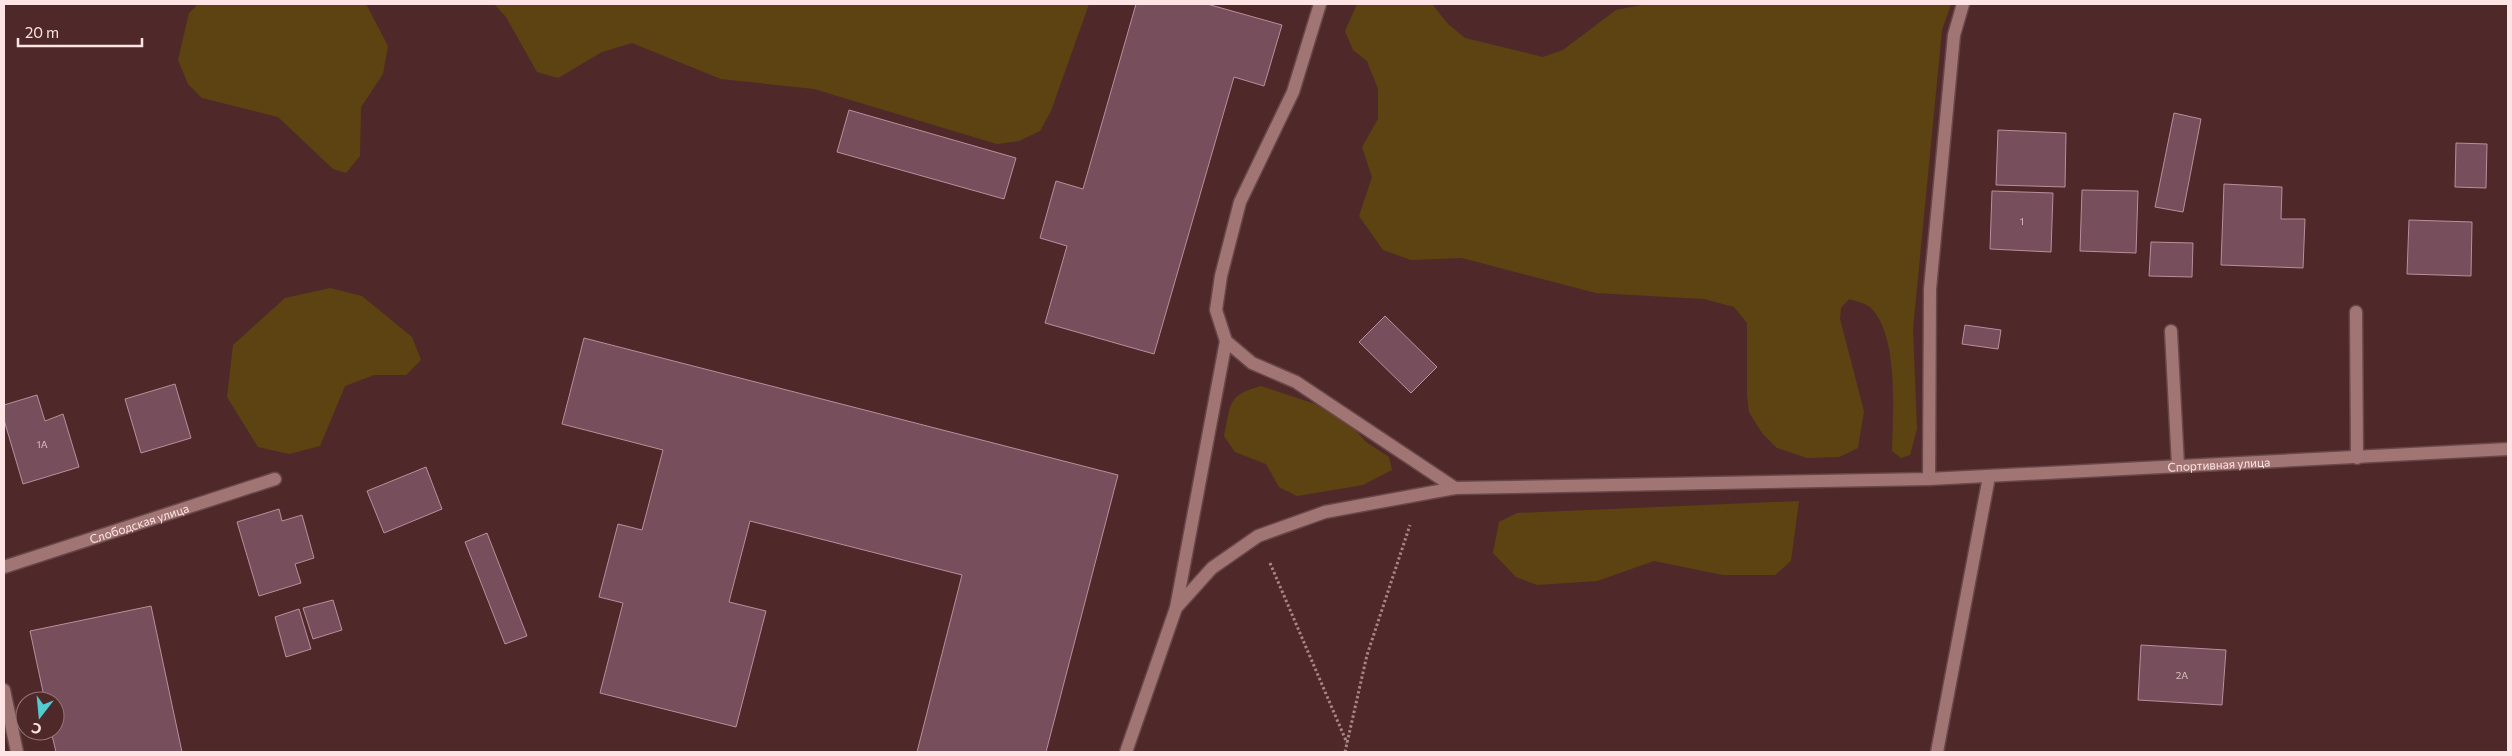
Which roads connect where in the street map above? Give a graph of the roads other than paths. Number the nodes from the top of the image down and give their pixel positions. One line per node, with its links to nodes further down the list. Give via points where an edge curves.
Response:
1 (1320, 4): 5 (street, via 1293,92 1240,202 1216,310)
2 (1963, 4): 11 (street, via 1954,34 1930,289)
3 (2356, 312): 7 (street)
4 (2171, 330): 8 (street)
5 (1226, 341): 12 (street, via 1252,363 1296,382); 14 (street)
6 (2508, 449): 7 (street, Спортивная улица)
7 (2357, 458): 8 (street, Спортивная улица)
8 (2178, 466): 9 (street, Спортивная улица)
9 (1989, 477): 11 (street, Спортивная улица); 18 (street)
10 (275, 479): 13 (street, Слободская улица)
11 (1929, 479): 12 (street, Спортивная улица)
12 (1455, 488): 14 (street, Спортивная улица, via 1325,512 1258,536 1212,568)
13 (4, 567)
14 (1176, 608): 17 (street)
15 (4, 690): 16 (street)
16 (17, 752)
17 (1126, 752)
18 (1937, 752)

